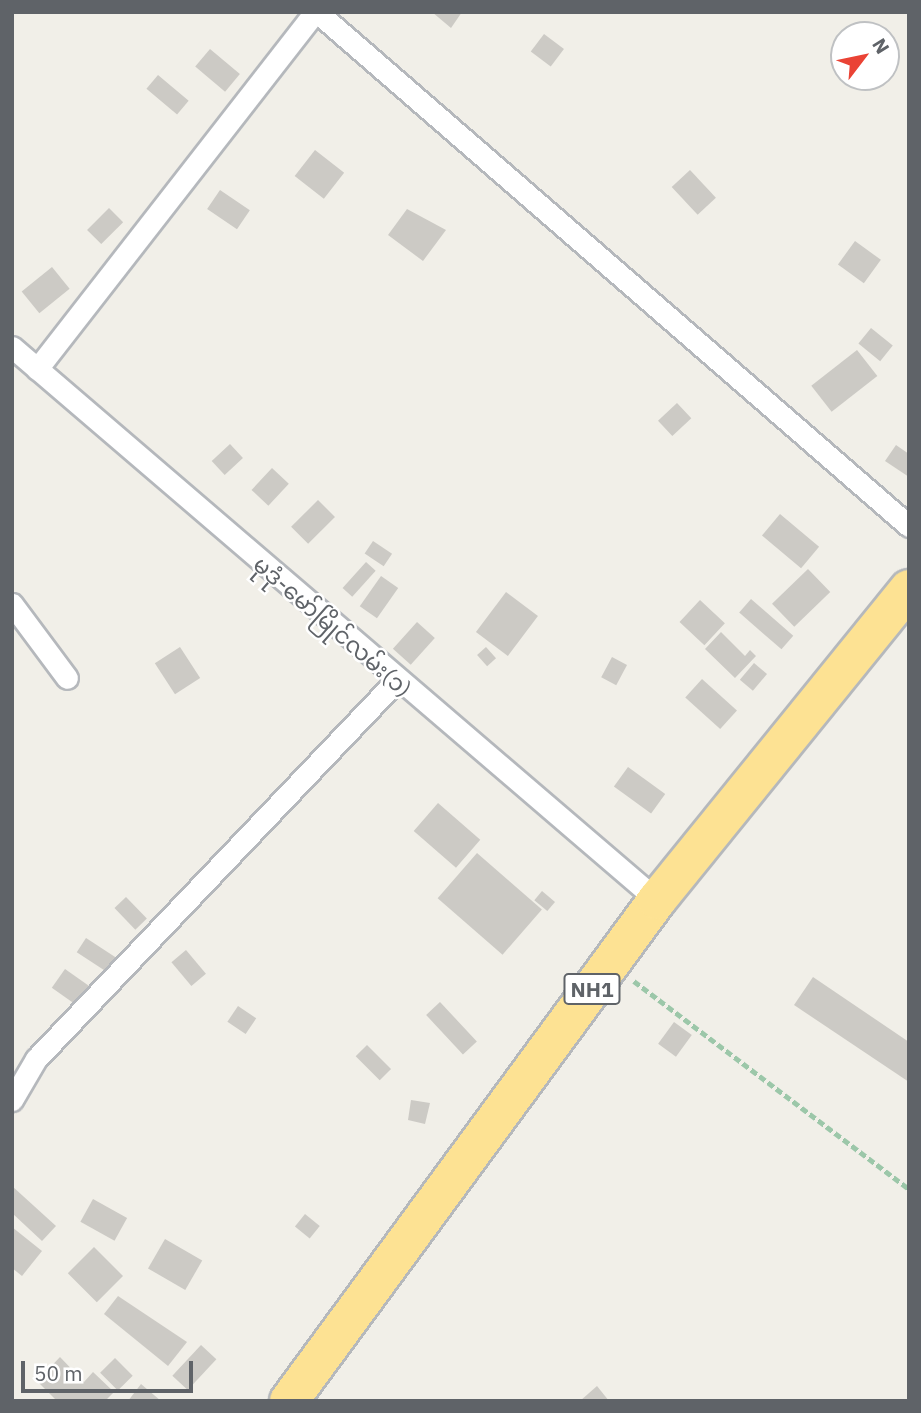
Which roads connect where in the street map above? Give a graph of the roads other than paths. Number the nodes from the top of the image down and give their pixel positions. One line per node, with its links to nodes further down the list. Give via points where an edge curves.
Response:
1 (316, 12): 2 (street); 3 (street)
2 (22, 362): 7 (street, မုဒုံ-မော်မြိုင်လမ်း(၁))
3 (909, 526)
4 (909, 589): 8 (highway, NH1)
5 (12, 604): 6 (street)
6 (67, 678)
7 (396, 681): 8 (street, မုဒုံ-မော်မြိုင်လမ်း(၁)); 9 (street, via 36,1059)
8 (657, 900): 10 (highway, NH1)
9 (12, 1100)
10 (289, 1401)

